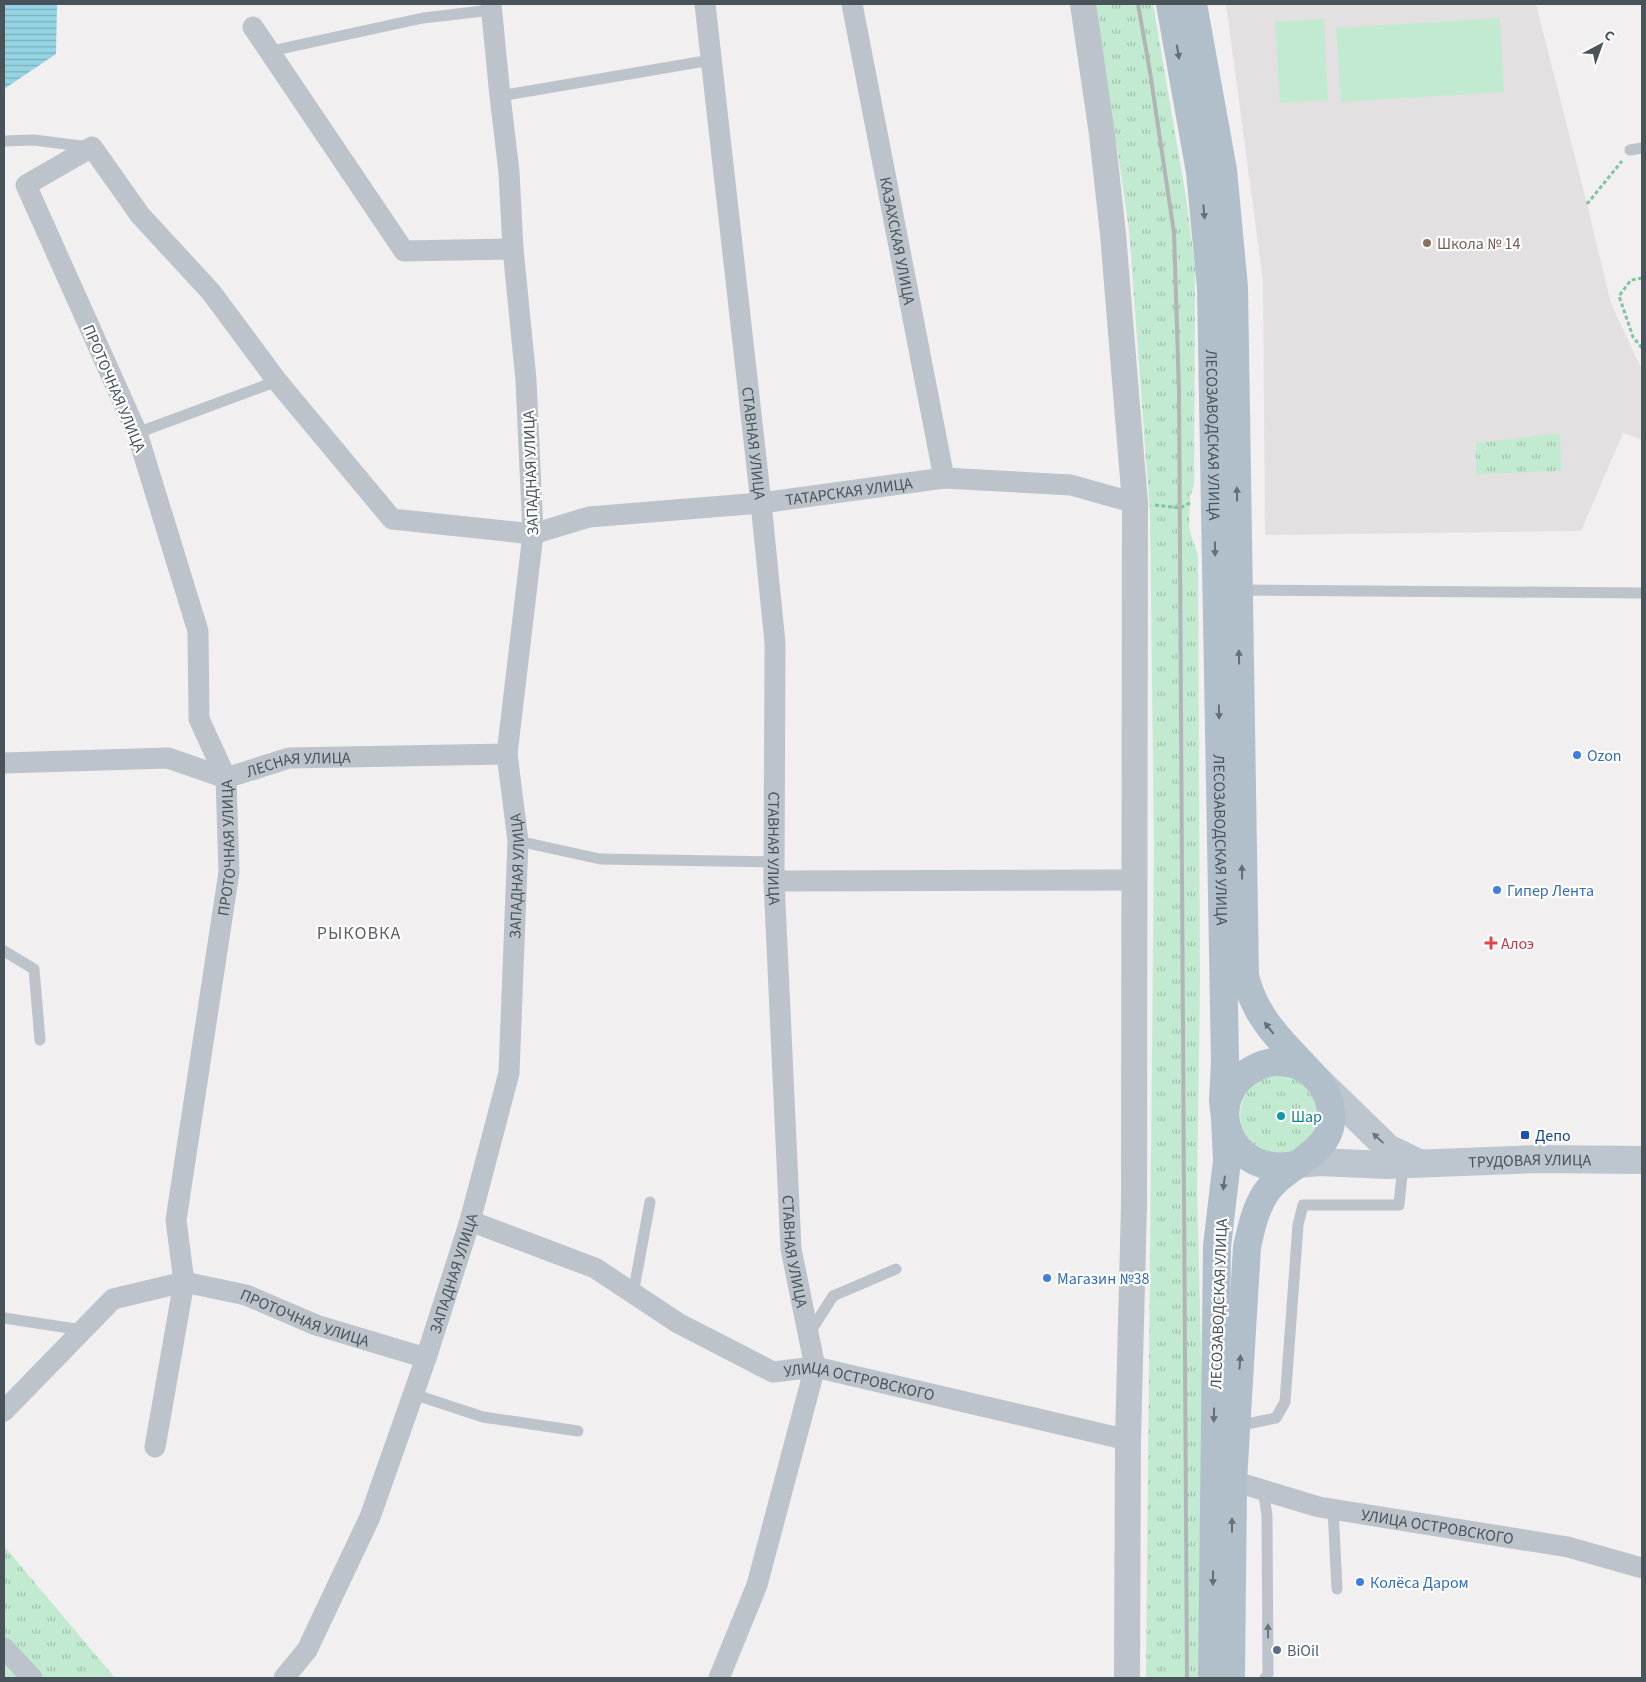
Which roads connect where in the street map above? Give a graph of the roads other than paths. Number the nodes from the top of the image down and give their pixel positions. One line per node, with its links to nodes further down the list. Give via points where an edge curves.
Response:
1 (705, 4): 9 (street, СТАВНАЯ УЛИЦА)
2 (852, 4): 18 (street, КАЗАХСКАЯ УЛИЦА)
3 (1083, 4): 20 (street, via 1113,234)
4 (1170, 4): 33 (main road, ЛЕСОЗАВОДСКАЯ УЛИЦА, one-way to 33, via 1200,172 1211,288 1226,1062 1222,1101)
5 (1193, 4): 22 (main road, ЛЕСОЗАВОДСКАЯ УЛИЦА, one-way to 5, via 1234,287 1223,170)
6 (492, 7): 8 (lane, via 423,18); 10 (street, ЗАПАДНАЯ УЛИЦА)
7 (253, 27): 8 (street)
8 (271, 51): 15 (street, via 404,251)
9 (711, 60): 10 (lane); 19 (street, СТАВНАЯ УЛИЦА)
10 (500, 96): 15 (street, ЗАПАДНАЯ УЛИЦА, via 509,172)
11 (4, 141): 12 (lane, via 34,140)
12 (92, 147): 16 (street, via 140,215 211,292); 17 (street, ПРОТОЧНАЯ УЛИЦА, via 26,185)
13 (1642, 148): 14 (lane)
14 (1630, 150)
15 (513, 250): 21 (street, ЗАПАДНАЯ УЛИЦА, via 526,380)
16 (277, 381): 17 (lane); 21 (street, via 392,519)
17 (137, 433): 26 (street, ПРОТОЧНАЯ УЛИЦА, via 198,631 199,719)
18 (944, 478): 19 (street, ТАТАРСКАЯ УЛИЦА); 20 (street, ТАТАРСКАЯ УЛИЦА, via 1071,485)
19 (761, 503): 21 (street, ТАТАРСКАЯ УЛИЦА, via 589,517); 28 (street, СТАВНАЯ УЛИЦА, via 776,644)
20 (1135, 503): 29 (street)
21 (533, 534): 24 (street, ЗАПАДНАЯ УЛИЦА)
22 (1238, 590): 23 (lane); 32 (main road, ЛЕСОЗАВОДСКАЯ УЛИЦА, one-way to 22, via 1261,1017 1245,976)
23 (1642, 593)
24 (507, 754): 26 (street, ЛЕСНАЯ УЛИЦА, via 289,758); 27 (street, ЗАПАДНАЯ УЛИЦА)
25 (4, 763): 26 (street, ЛЕСНАЯ УЛИЦА, via 168,758)
26 (226, 778): 40 (street, ПРОТОЧНАЯ УЛИЦА, via 229,872 176,1220)
27 (518, 842): 28 (lane, via 600,860); 38 (street, ЗАПАДНАЯ УЛИЦА, via 509,1073)
28 (774, 872): 29 (street); 44 (street, СТАВНАЯ УЛИЦА, via 791,1248)
29 (1134, 880): 51 (street, via 1134,1205)
30 (4, 951): 31 (lane, via 34,969)
31 (40, 1040)
32 (1314, 1076): 33 (main road, via 1284,1062 1261,1065 1242,1076 1235,1085 1229,1095); 35 (main road, via 1326,1094 1330,1125 1322,1144); 36 (main road, ТРУДОВАЯ УЛИЦА, one-way to 32, via 1388,1148)
33 (1225, 1117): 35 (main road, via 1232,1141 1250,1159 1273,1167); 63 (main road, ЛЕСОЗАВОДСКАЯ УЛИЦА, one-way to 63, via 1227,1161 1217,1246)
34 (1642, 1160): 36 (main road, ТРУДОВАЯ УЛИЦА, via 1536,1159)
35 (1298, 1164): 36 (main road, ТРУДОВАЯ УЛИЦА); 49 (main road, ЛЕСОЗАВОДСКАЯ УЛИЦА, one-way to 35, via 1247,1247 1252,1225 1265,1194 1285,1172)
36 (1411, 1164): 49 (lane, via 1399,1205 1303,1205 1298,1225 1285,1402 1276,1418)
37 (650, 1202): 41 (lane)
38 (470, 1221): 41 (street, УЛИЦА ОСТРОВСКОГО, via 595,1268); 45 (street, ЗАПАДНАЯ УЛИЦА)
39 (896, 1269): 44 (lane, via 833,1296)
40 (184, 1282): 43 (street, ПРОТОЧНАЯ УЛИЦА, via 113,1299); 45 (street, ПРОТОЧНАЯ УЛИЦА, via 246,1295 316,1325); 52 (street, ПРОТОЧНАЯ УЛИЦА)
41 (634, 1294): 46 (street, УЛИЦА ОСТРОВСКОГО, via 678,1323 773,1372)
42 (4, 1318): 43 (lane)
43 (82, 1330): 48 (street, ПРОТОЧНАЯ УЛИЦА)
44 (808, 1334): 46 (street, СТАВНАЯ УЛИЦА)
45 (426, 1358): 47 (street, ЗАПАДНАЯ УЛИЦА)
46 (815, 1367): 51 (street, УЛИЦА ОСТРОВСКОГО); 61 (street, СТАВНАЯ УЛИЦА, via 757,1584)
47 (413, 1394): 50 (lane, via 483,1417); 60 (street, ЗАПАДНАЯ УЛИЦА, via 370,1517 307,1650)
48 (4, 1411)
49 (1236, 1426): 53 (main road, ЛЕСОЗАВОДСКАЯ УЛИЦА)
50 (578, 1431)
51 (1128, 1440): 62 (street)
52 (155, 1447)
53 (1233, 1481): 54 (street, УЛИЦА ОСТРОВСКОГО); 64 (main road, ЛЕСОЗАВОДСКАЯ УЛИЦА, one-way to 53)
54 (1263, 1490): 55 (street, УЛИЦА ОСТРОВСКОГО); 65 (lane, one-way to 54, via 1268,1674 1267,1515)
55 (1332, 1509): 56 (street, УЛИЦА ОСТРОВСКОГО, via 1568,1547); 57 (lane)
56 (1642, 1568)
57 (1337, 1589)
58 (4, 1648): 59 (street)
59 (32, 1678)
60 (284, 1678)
61 (718, 1678)
62 (1127, 1678)
63 (1212, 1678)
64 (1231, 1678)
65 (1265, 1678)

